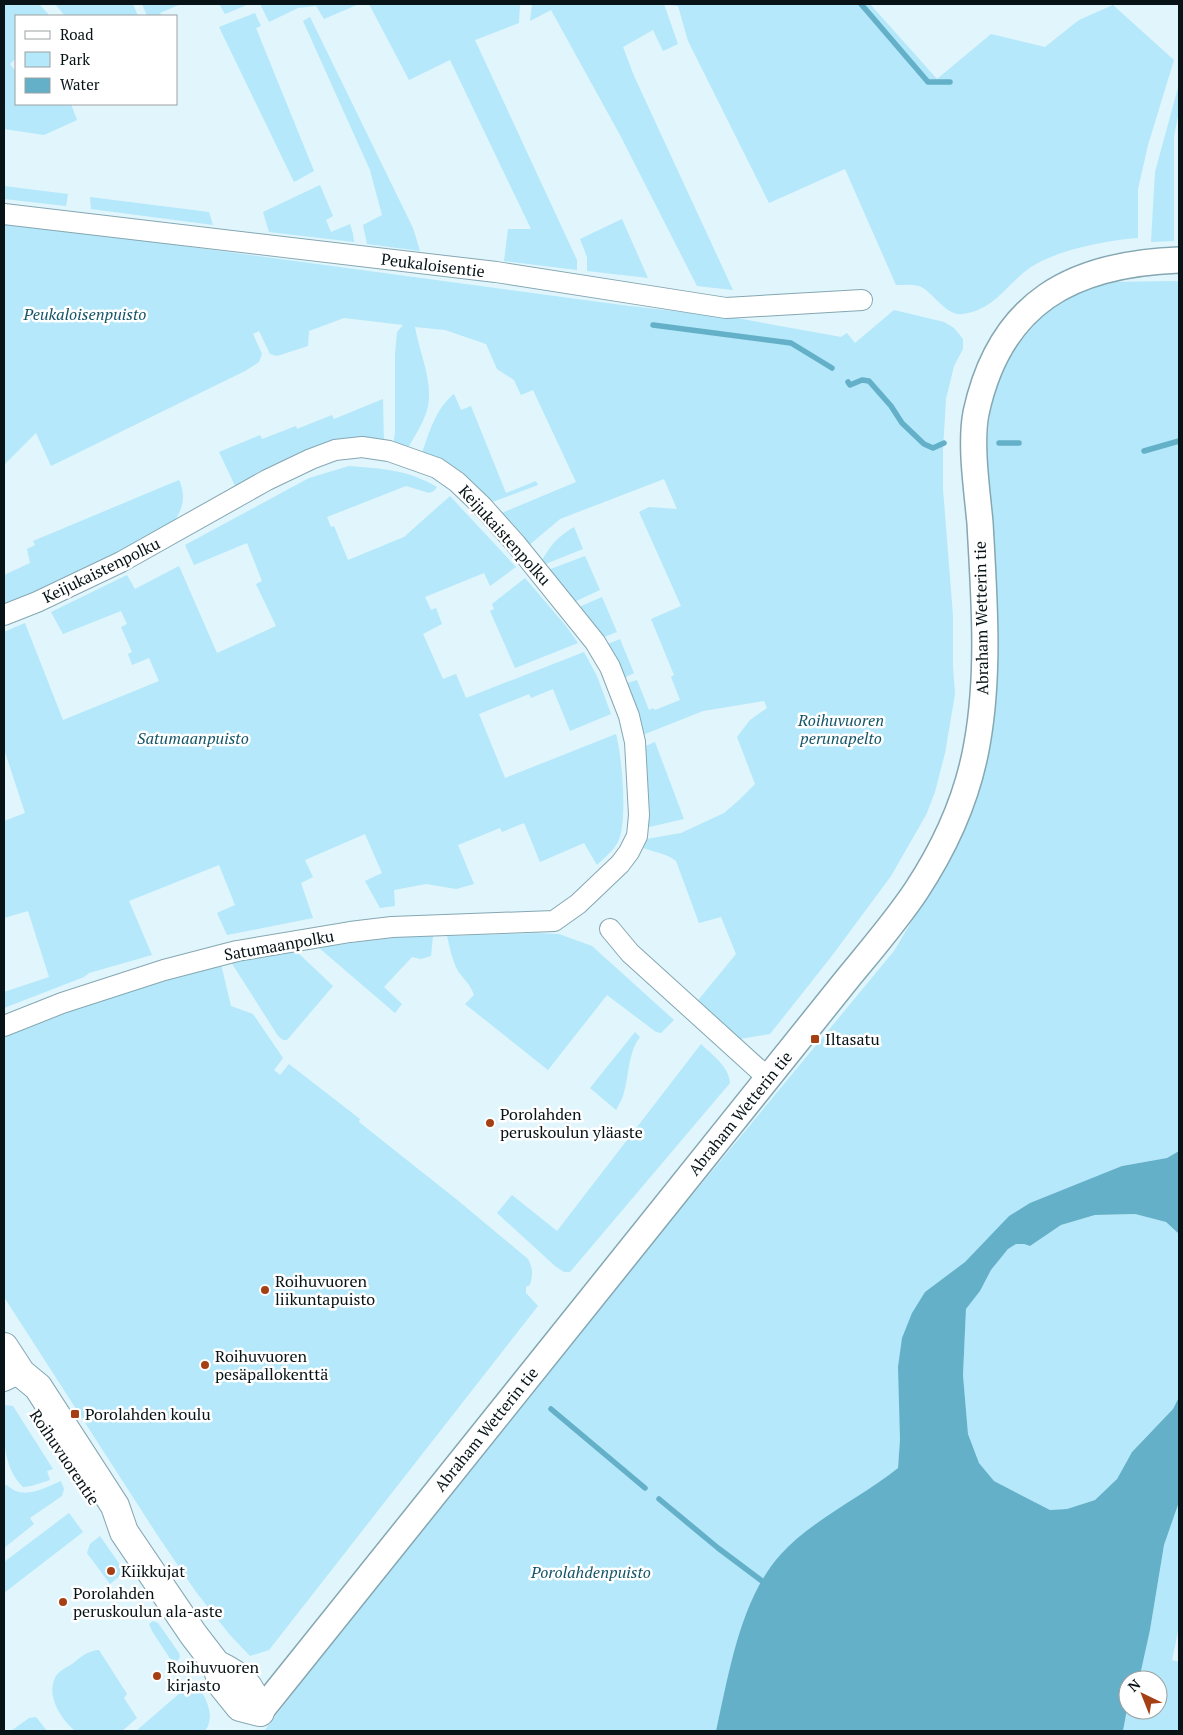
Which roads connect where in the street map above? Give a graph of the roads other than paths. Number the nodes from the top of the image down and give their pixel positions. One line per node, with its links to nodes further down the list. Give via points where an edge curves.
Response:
1 (4, 214): 3 (street, Peukaloisentie, via 496,272 726,308)
2 (1177, 260): 8 (street, Abraham Wetterin tie, via 1108,268 1068,283 1030,310 994,355 976,414 974,438 985,662 977,746 965,792 942,846 917,890)
3 (862, 300)
4 (4, 615): 5 (street, Keijukaistenpolku, via 121,562 291,468 336,450 380,449 437,468 482,506 595,642 610,667 630,716 640,815 636,836 620,864)
5 (564, 915): 7 (street, Satumaanpolku, via 548,922 392,926 237,952 62,1003)
6 (610, 929): 8 (street, via 636,959)
7 (4, 1026)
8 (768, 1078): 11 (street, Abraham Wetterin tie)
9 (4, 1347): 10 (main road, Roihuvuorentie)
10 (12, 1377): 11 (main road, Roihuvuorentie, via 104,1517 124,1532 193,1634 216,1664 237,1674 253,1692)
11 (254, 1722)

